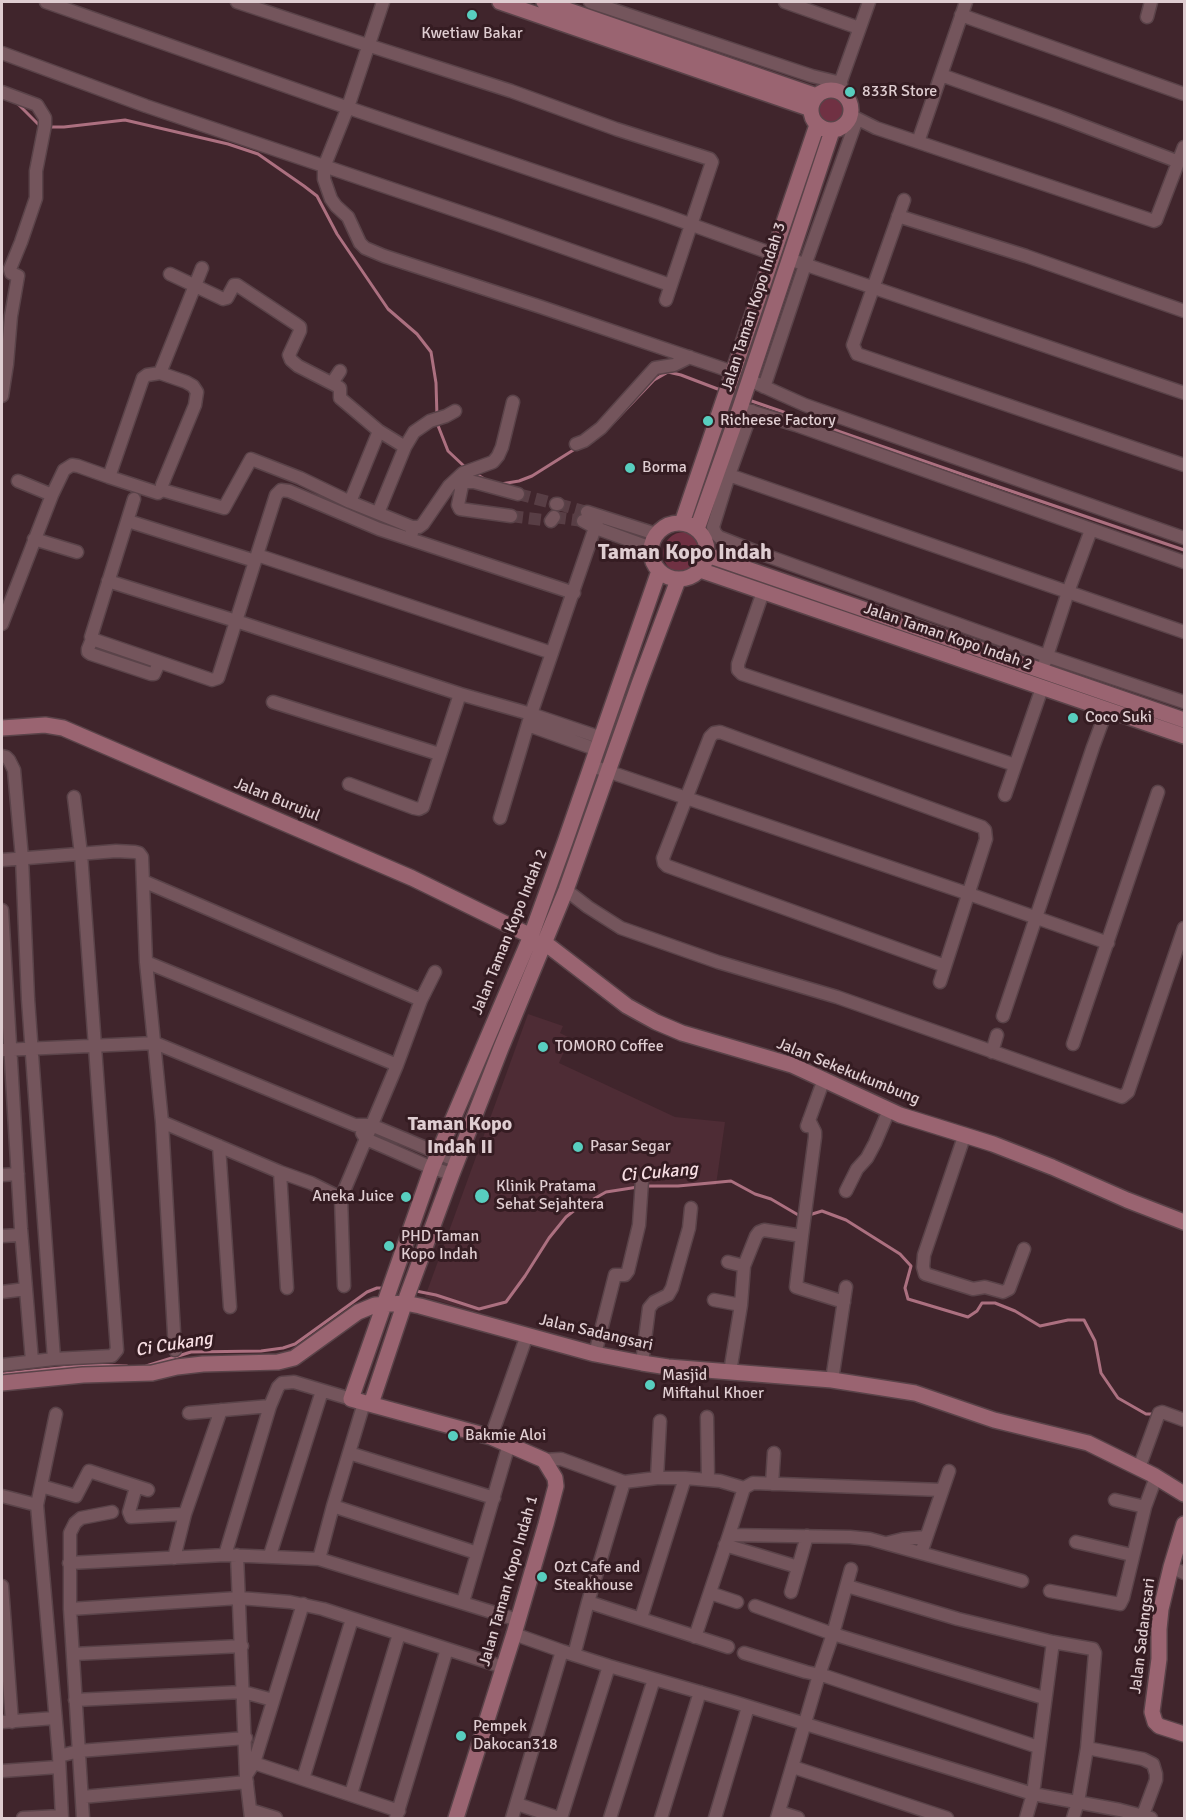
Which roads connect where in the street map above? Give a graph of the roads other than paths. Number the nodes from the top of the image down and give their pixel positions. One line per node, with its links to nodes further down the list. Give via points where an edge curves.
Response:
1 (46, 2): 21 (street)
2 (237, 2): 14 (street)
3 (383, 2): 14 (street)
4 (500, 2): 20 (main road)
5 (545, 2): 20 (main road)
6 (590, 2): 17 (street)
7 (785, 2): 13 (street)
8 (869, 2): 13 (street)
9 (966, 2): 11 (street)
10 (1151, 2): 12 (street)
11 (961, 15): 16 (street); 19 (street)
12 (1147, 17)
13 (859, 28): 17 (street)
14 (369, 46): 21 (street); 31 (street, via 710,159)
15 (2, 53): 28 (street)
16 (941, 75): 25 (street); 27 (street)
17 (839, 87): 20 (main road); 22 (main road)
18 (2, 92): 42 (street, via 37,105 45,118 36,171 36,198 10,269 18,276)
19 (1185, 94)
20 (814, 102): 23 (main road, via 812,118)
21 (348, 107): 28 (street); 31 (street)
22 (854, 117): 24 (main road, Jalan Taman Kopo Indah 3); 25 (street); 34 (street)
23 (817, 125): 24 (main road); 32 (main road, Jalan Taman Kopo Indah 3)
24 (832, 131): 33 (main road, Jalan Taman Kopo Indah 3)
25 (918, 142): 27 (street, via 1154,221)
26 (1185, 147): 27 (street)
27 (1179, 162)
28 (324, 167): 38 (street); 43 (street, via 331,199 348,217 365,248)
29 (904, 200): 30 (street)
30 (898, 216): 39 (street); 41 (street)
31 (690, 225): 32 (street); 38 (street)
32 (773, 254): 47 (main road, Jalan Taman Kopo Indah 3)
33 (789, 258): 34 (street); 51 (main road, Jalan Taman Kopo Indah 3)
34 (805, 265): 39 (street); 48 (street)
35 (202, 268): 37 (street)
36 (170, 274): 37 (street)
37 (195, 285): 45 (street); 46 (street, via 226,299 237,285 296,324 300,331 289,356 291,360)
38 (670, 285): 40 (street)
39 (873, 287): 49 (street); 57 (street, via 853,345 857,354)
40 (666, 300)
41 (1185, 311)
42 (6, 315): 50 (street)
43 (690, 357): 47 (street); 55 (street, via 656,368 601,428)
44 (340, 371): 46 (street)
45 (160, 372): 59 (street, via 143,378); 61 (street, via 194,386 197,392)
46 (333, 383): 54 (street, via 340,388 340,398)
47 (729, 384): 71 (main road, Jalan Taman Kopo Indah 3)
48 (764, 387): 51 (street); 75 (street, via 805,405)
49 (1185, 393)
50 (2, 396)
51 (746, 398): 58 (main road, Jalan Taman Kopo Indah 3); 73 (street, via 796,425)
52 (513, 402): 74 (street, via 498,456 493,462 464,473 449,486)
53 (454, 411): 56 (street, via 414,432)
54 (379, 431): 56 (street); 65 (street)
55 (576, 444)
56 (405, 447): 66 (street)
57 (1185, 465)
58 (723, 473): 72 (main road, Jalan Taman Kopo Indah 3); 79 (street, via 715,533); 89 (street)
59 (109, 477): 61 (street, via 158,493); 63 (street, via 72,465 64,470)
60 (18, 481): 63 (street)
61 (162, 490): 65 (street, via 224,508 251,459)
62 (518, 494): 67 (street, via 474,482 462,484 460,509)
63 (52, 495): 76 (street)
64 (134, 499): 69 (street)
65 (350, 502): 66 (street)
66 (378, 513): 74 (street)
67 (511, 516)
68 (585, 517): 70 (street)
69 (128, 521): 81 (street); 87 (street)
70 (598, 522): 77 (street); 90 (street)
71 (682, 523): 72 (main road); 77 (main road, via 666,526)
72 (697, 529): 80 (main road, via 705,540)
73 (1091, 530): 82 (street); 89 (street)
74 (412, 534): 81 (street, via 354,520 281,490); 90 (street)
75 (1185, 538)
76 (34, 539): 78 (street); 92 (street)
77 (654, 541): 84 (main road, via 652,560)
78 (77, 552)
79 (762, 554): 85 (street); 97 (street)
80 (707, 555): 83 (main road); 85 (main road, Jalan Taman Kopo Indah 2)
81 (256, 558): 91 (street); 95 (street)
82 (1185, 562)
83 (700, 570): 86 (main road); 88 (main road, Jalan Taman Kopo Indah 2)
84 (659, 571): 86 (main road); 108 (main road, Jalan Taman Kopo Indah 2)
85 (757, 572): 94 (main road, Jalan Taman Kopo Indah 2)
86 (678, 580): 113 (main road)
87 (108, 581): 91 (street); 91 (street, via 92,639 212,680 216,680)
88 (763, 592): 96 (main road, Jalan Taman Kopo Indah 2); 111 (street, via 738,664 742,674)
89 (1068, 592): 93 (street); 97 (street)
90 (574, 593): 95 (street)
91 (236, 621): 100 (street)
92 (2, 624)
93 (1185, 632)
94 (948, 638): 96 (main road); 98 (main road, Jalan Taman Kopo Indah 2)
95 (552, 653): 104 (street)
96 (942, 653): 99 (main road, Jalan Taman Kopo Indah 2)
97 (1047, 656): 98 (street); 102 (street)
98 (1042, 672): 105 (main road, Jalan Taman Kopo Indah 2)
99 (1042, 688): 103 (main road, Jalan Taman Kopo Indah 2); 111 (street)
100 (460, 694): 104 (street); 109 (street)
101 (273, 702): 109 (street)
102 (1185, 702)
103 (1107, 710): 107 (main road, Jalan Taman Kopo Indah 2); 128 (street)
104 (529, 720): 108 (street); 119 (street)
105 (1185, 720)
106 (2, 728): 130 (main road, Jalan Burujul, via 63,728 412,878)
107 (1185, 736)
108 (600, 744): 112 (main road, Jalan Taman Kopo Indah 2)
109 (439, 754): 114 (street, via 426,801 419,809)
110 (2, 756): 121 (street, via 14,770)
111 (1016, 765): 116 (street)
112 (592, 766): 113 (street); 130 (main road, Jalan Taman Kopo Indah 2)
113 (608, 772): 118 (street); 124 (main road)
114 (349, 784)
115 (1158, 792): 132 (street)
116 (1005, 795)
117 (74, 797): 120 (street)
118 (687, 799): 125 (street); 125 (street, via 710,737 720,732 982,827 987,834); 134 (street, via 663,858 667,866)
119 (500, 818)
120 (81, 854): 121 (street); 123 (street, via 139,853); 142 (street)
121 (22, 858): 122 (street); 143 (street)
122 (2, 860)
123 (143, 881): 133 (street); 137 (street)
124 (566, 890): 131 (main road); 145 (street, via 621,928 837,997)
125 (969, 894): 128 (street); 134 (street)
126 (2, 910): 127 (street)
127 (2, 915): 144 (street)
128 (1036, 918): 132 (street); 138 (street)
129 (1185, 928): 145 (street, via 1124,1097)
130 (531, 936): 131 (street); 155 (main road, Jalan Taman Kopo Indah 2)
131 (545, 943): 147 (main road, Jalan Sekekukumbung, via 627,1006 656,1022); 156 (main road)
132 (1108, 943): 141 (street)
133 (146, 962): 140 (street); 146 (street)
134 (945, 966): 136 (street)
135 (435, 972): 137 (street)
136 (940, 982)
137 (422, 1000): 146 (street)
138 (1003, 1016)
139 (997, 1035): 145 (street)
140 (156, 1043): 142 (street); 149 (street); 150 (street)
141 (1072, 1044)
142 (96, 1047): 143 (street); 186 (street, via 117,1350 112,1356)
143 (32, 1048): 144 (street); 186 (street)
144 (6, 1050): 159 (street)
145 (992, 1052)
146 (397, 1065): 151 (street)
147 (824, 1079): 148 (main road, Jalan Sekekukumbung); 168 (street, via 808,1125 815,1137)
148 (889, 1110): 152 (main road, Jalan Sekekukumbung); 162 (street, via 875,1143)
149 (162, 1122): 154 (street); 184 (street)
150 (355, 1125): 151 (street); 153 (street)
151 (372, 1125): 153 (street); 155 (street)
152 (965, 1134): 165 (main road, Jalan Sekekukumbung); 169 (street, via 924,1255 925,1274 973,1289 985,1287 1003,1293 1009,1288)
153 (366, 1138): 157 (street); 163 (street)
154 (219, 1146): 158 (street); 182 (street)
155 (438, 1152): 156 (street); 157 (main road, Jalan Taman Kopo Indah 2)
156 (454, 1167): 157 (street); 177 (main road)
157 (432, 1168): 178 (main road, Jalan Taman Kopo Indah 2)
158 (280, 1172): 163 (street); 174 (street)
159 (18, 1174): 160 (street); 166 (street)
160 (2, 1175)
161 (641, 1186): 185 (street, via 639,1225 628,1271 614,1276)
162 (846, 1191)
163 (341, 1198): 172 (street)
164 (691, 1208): 188 (street, via 672,1288 649,1308)
165 (1185, 1222)
166 (21, 1229): 167 (street, via 19,1235); 175 (street)
167 (2, 1236)
168 (802, 1236): 171 (street, via 759,1232); 180 (street, via 796,1287)
169 (1024, 1249)
170 (728, 1262): 171 (street)
171 (744, 1266): 181 (street)
172 (345, 1286)
173 (846, 1287): 180 (street)
174 (286, 1288)
175 (26, 1289): 176 (street); 187 (street)
176 (2, 1292)
177 (408, 1293): 178 (main road, Jalan Sadangsari); 183 (main road, Jalan Sadangsari, via 420,1305); 194 (main road)
178 (386, 1300): 192 (main road, Jalan Sadangsari, via 358,1312 294,1358 278,1362 203,1364 152,1373); 194 (main road)
179 (714, 1300): 181 (street)
180 (844, 1302): 191 (street)
181 (741, 1305): 190 (street)
182 (230, 1307)
183 (527, 1335): 185 (main road, Jalan Sadangsari); 202 (street)
184 (175, 1350)
185 (595, 1354): 188 (main road, Jalan Sadangsari)
186 (54, 1359): 187 (street)
187 (32, 1360): 189 (street)
188 (642, 1363): 190 (main road, Jalan Sadangsari)
189 (2, 1365)
190 (730, 1372): 191 (main road, Jalan Sadangsari)
191 (832, 1380): 207 (main road, Jalan Sadangsari, via 915,1393 994,1420 1088,1443)
192 (2, 1383)
193 (322, 1391): 194 (street); 195 (street, via 294,1382 282,1383); 238 (street)
194 (362, 1402): 202 (main road); 204 (street)
195 (270, 1406): 196 (street); 237 (street)
196 (221, 1410): 197 (street); 228 (street)
197 (189, 1413)
198 (56, 1414): 215 (street)
199 (707, 1417): 212 (street)
200 (1185, 1420): 207 (street, via 1162,1412 1157,1415)
201 (660, 1421): 210 (street)
202 (491, 1437): 203 (main road)
203 (509, 1444): 206 (main road); 222 (street)
204 (349, 1453): 222 (street); 225 (street)
205 (774, 1453): 214 (street)
206 (544, 1460): 213 (street, via 561,1459); 261 (main road, Jalan Taman Kopo Indah 1, via 553,1472 556,1486)
207 (1139, 1468): 209 (main road, Jalan Sadangsari)
208 (949, 1471): 219 (street)
209 (1156, 1477): 220 (main road, Jalan Sadangsari); 226 (street)
210 (657, 1478): 211 (street); 213 (street)
211 (685, 1478): 212 (street); 259 (street)
212 (708, 1479): 217 (street)
213 (624, 1482): 254 (street)
214 (772, 1484): 217 (street, via 753,1483); 219 (street)
215 (40, 1486): 216 (street, via 76,1496 88,1471); 224 (street)
216 (136, 1487): 218 (street); 228 (street, via 131,1517)
217 (744, 1488): 232 (street)
218 (148, 1490)
219 (942, 1490): 231 (street)
220 (1185, 1494)
221 (2, 1496): 224 (street)
222 (494, 1498): 235 (street)
223 (1114, 1500): 226 (street)
224 (37, 1505): 283 (street)
225 (333, 1506): 235 (street); 241 (street)
226 (1144, 1507): 239 (street)
227 (112, 1512): 242 (street, via 81,1518 75,1523 70,1533)
228 (185, 1514): 240 (street)
229 (1185, 1524): 245 (main road, Jalan Sadangsari)
230 (807, 1536): 232 (street); 234 (street); 243 (street)
231 (926, 1537): 234 (street); 236 (street)
232 (727, 1540): 243 (street); 251 (street)
233 (1076, 1542): 239 (street)
234 (885, 1543): 236 (street)
235 (477, 1553): 253 (street)
236 (921, 1553): 246 (street)
237 (231, 1555): 238 (street); 240 (street); 252 (street)
238 (270, 1555): 241 (street)
239 (1132, 1555): 250 (street, via 1120,1604)
240 (174, 1558): 242 (street)
241 (319, 1559): 253 (street)
242 (69, 1563): 258 (street)
243 (798, 1567): 249 (street)
244 (851, 1569): 248 (street)
245 (1178, 1570): 286 (main road, Jalan Sadangsari, via 1161,1609 1152,1712 1159,1726)
246 (1022, 1581)
247 (2, 1586): 284 (street)
248 (848, 1586): 263 (street); 265 (street)
249 (791, 1592)
250 (1050, 1592)
251 (710, 1593): 255 (street); 264 (street)
252 (239, 1598): 256 (street); 258 (street); 266 (street)
253 (463, 1602): 261 (street)
254 (588, 1602): 259 (street); 272 (street)
255 (736, 1602)
256 (303, 1604): 260 (street); 281 (street)
257 (755, 1606): 263 (street)
258 (70, 1609): 271 (street)
259 (641, 1618): 264 (street)
260 (352, 1619): 262 (street); 296 (street)
261 (516, 1627): 269 (street); 274 (main road, Jalan Taman Kopo Indah 1)
262 (399, 1634): 268 (street); 297 (street)
263 (833, 1634): 275 (street); 279 (street)
264 (695, 1636): 267 (street)
265 (1053, 1642): 279 (street); 289 (street, via 1093,1649 1095,1653)
266 (242, 1646): 271 (street); 277 (street)
267 (728, 1647)
268 (447, 1649): 274 (street); 304 (street)
269 (562, 1651): 272 (street); 301 (street)
270 (744, 1653): 275 (street)
271 (73, 1654): 280 (street)
272 (574, 1655): 273 (street)
273 (609, 1666): 276 (street); 313 (street)
274 (503, 1667): 311 (main road, Jalan Taman Kopo Indah 1)
275 (819, 1675): 285 (street); 288 (street)
276 (654, 1679): 278 (street); 314 (street)
277 (243, 1692): 280 (street); 281 (street); 287 (street)
278 (700, 1692): 282 (street); 315 (street)
279 (1044, 1698): 288 (street)
280 (75, 1700): 290 (street)
281 (273, 1700): 292 (street)
282 (748, 1707): 285 (street); 316 (street)
283 (55, 1718): 284 (street); 291 (street)
284 (7, 1722)
285 (805, 1724): 293 (street); 298 (street)
286 (1185, 1734)
287 (246, 1738): 290 (street); 295 (street)
288 (1038, 1747): 298 (street)
289 (1087, 1749): 300 (street); 307 (street, via 1153,1764 1156,1780)
290 (79, 1751): 291 (street); 299 (street)
291 (59, 1762): 294 (street); 306 (street)
292 (254, 1763): 295 (street); 296 (street)
293 (793, 1767): 305 (street); 318 (street)
294 (2, 1771)
295 (247, 1779): 299 (street); 302 (street)
296 (303, 1779): 297 (street)
297 (351, 1794): 304 (street)
298 (1033, 1794): 300 (street); 319 (street)
299 (82, 1797): 309 (street)
300 (1078, 1802): 303 (street); 320 (street)
301 (518, 1804): 312 (street); 313 (street)
302 (251, 1814): 310 (street)
303 (1118, 1814): 307 (street)
304 (398, 1815)
305 (778, 1815): 317 (street)
306 (62, 1817): 308 (street)
307 (1147, 1817)
308 (23, 1818)
309 (83, 1818)
310 (276, 1818)
311 (456, 1818)
312 (512, 1818)
313 (560, 1818)
314 (610, 1818)
315 (661, 1818)
316 (715, 1818)
317 (798, 1818)
318 (947, 1818)
319 (1026, 1818)
320 (1073, 1818)

